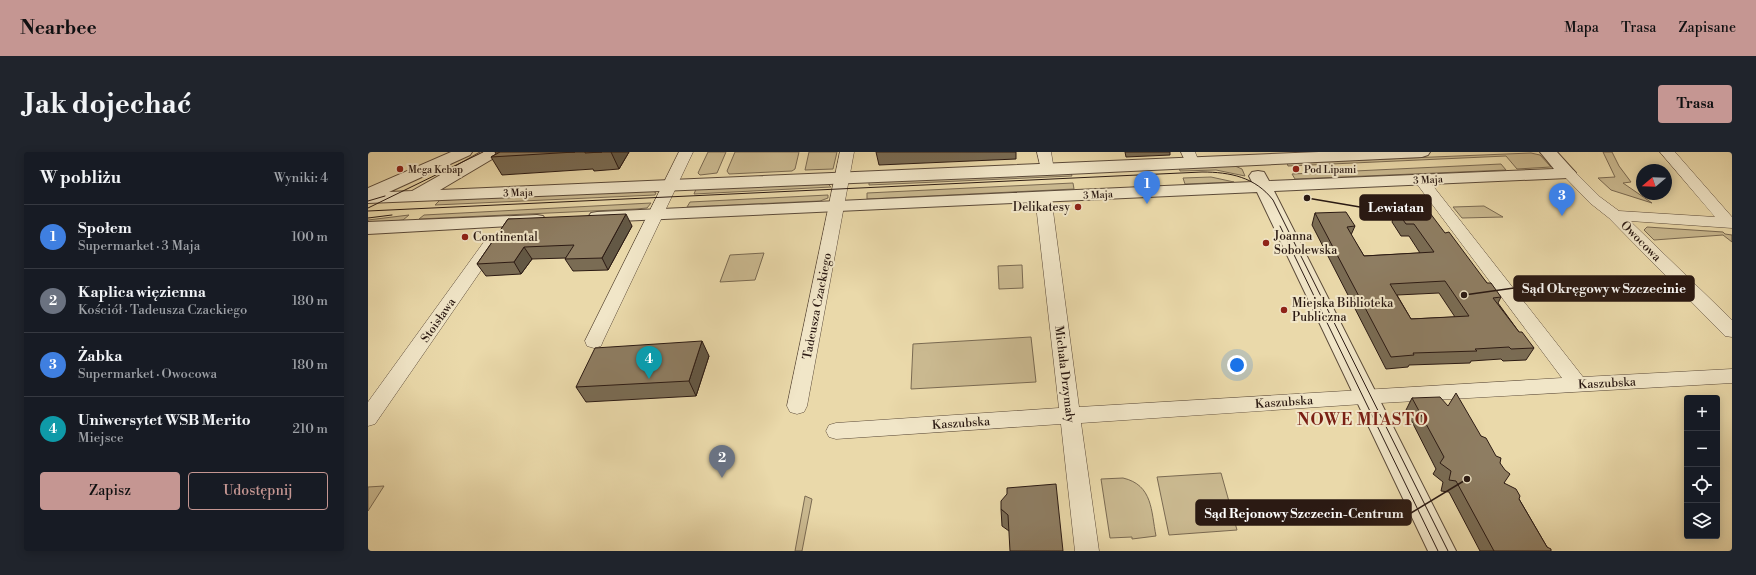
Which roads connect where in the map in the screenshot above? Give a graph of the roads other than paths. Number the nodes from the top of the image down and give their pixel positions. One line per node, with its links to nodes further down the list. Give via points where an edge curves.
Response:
1 (464, 152): 19 (street)
2 (686, 152): 16 (street)
3 (847, 152): 14 (street)
4 (1044, 152): 12 (street)
5 (1422, 152): 9 (street, 3 Maja)
6 (1548, 152): 13 (street, Owocowa)
7 (1667, 152): 30 (street)
8 (491, 154): 18 (street, via 470,172 466,182 472,190); 21 (street)
9 (1304, 155): 11 (street, 3 Maja)
10 (1190, 157): 11 (street, 3 Maja); 12 (street, 3 Maja)
11 (1251, 160): 17 (street)
12 (1047, 170): 14 (street, 3 Maja)
13 (1568, 173): 15 (street, 3 Maja); 25 (street, Owocowa)
14 (842, 179): 16 (street, 3 Maja); 23 (street)
15 (1421, 180): 17 (street, 3 Maja); 35 (street)
16 (668, 186): 18 (street, 3 Maja); 24 (street)
17 (1263, 186): 20 (street, 3 Maja); 36 (street)
18 (493, 193): 21 (street, 3 Maja)
19 (368, 194)
20 (1043, 196): 23 (street, 3 Maja); 38 (street, Michała Drzymały)
21 (415, 197): 22 (street, 3 Maja); 26 (street)
22 (368, 198)
23 (837, 206): 24 (street, 3 Maja); 37 (street, Tadeusza Czackiego)
24 (655, 214): 27 (street, 3 Maja); 33 (street)
25 (1614, 215): 30 (street); 32 (street, Owocowa)
26 (368, 218)
27 (579, 218)
28 (557, 219): 29 (street)
29 (508, 221): 31 (street); 39 (street, Stoisława)
30 (1730, 222)
31 (368, 228)
32 (1732, 331)
33 (594, 341)
34 (1732, 376): 35 (street, Kaszubska)
35 (1578, 385): 36 (street, Kaszubska)
36 (1367, 396): 38 (street, Kaszubska); 42 (street)
37 (797, 406)
38 (1070, 416): 40 (street, Kaszubska); 41 (street, Michała Drzymały)
39 (368, 418)
40 (836, 431)
41 (1087, 551)
42 (1442, 551)

